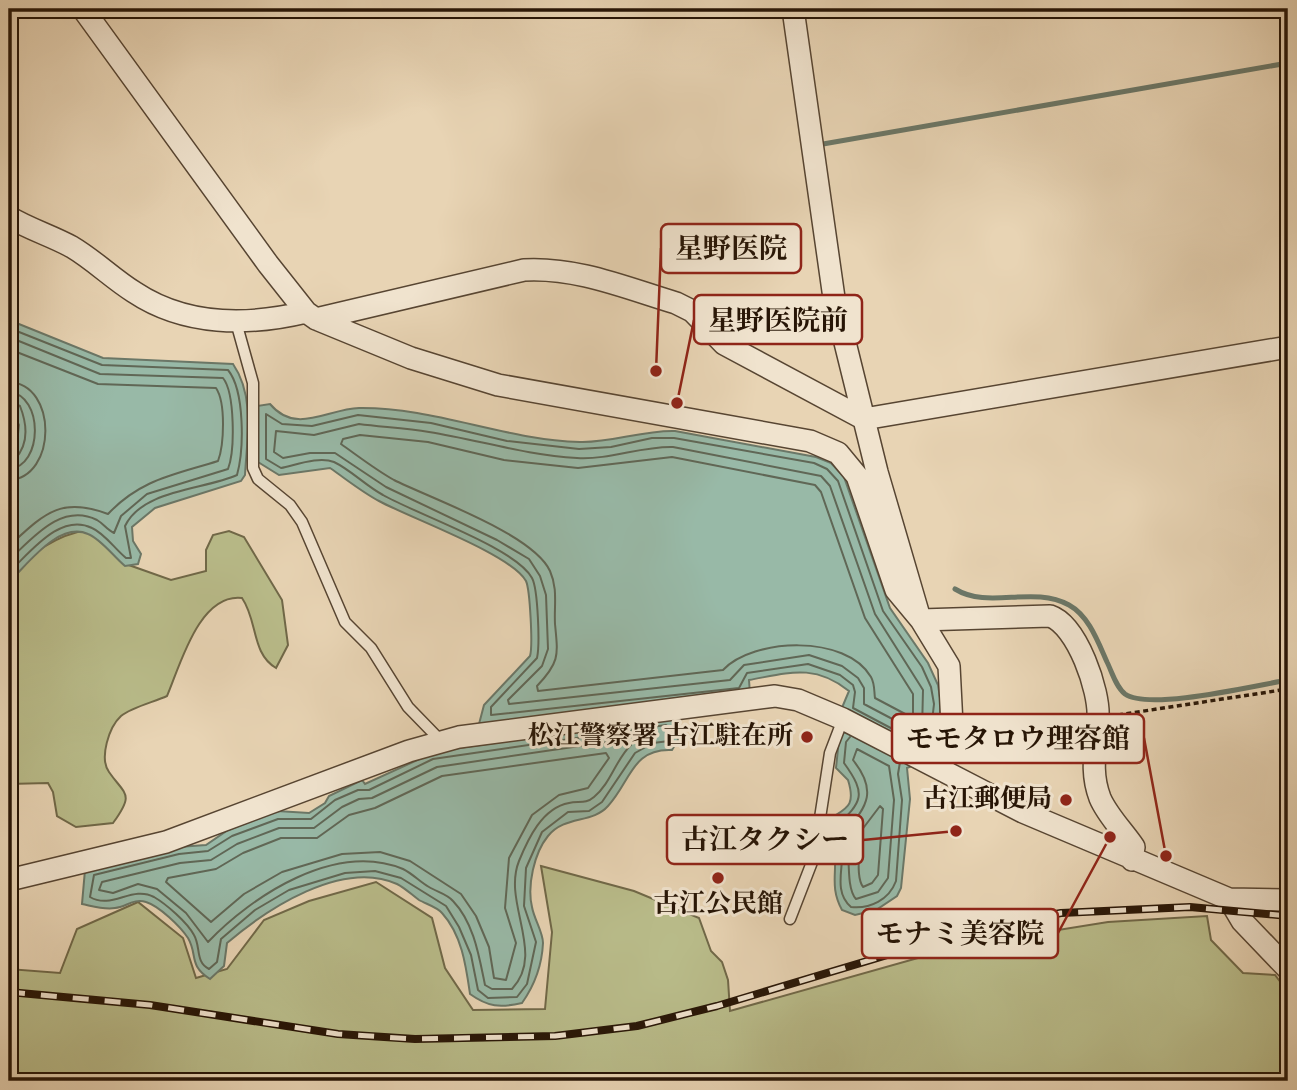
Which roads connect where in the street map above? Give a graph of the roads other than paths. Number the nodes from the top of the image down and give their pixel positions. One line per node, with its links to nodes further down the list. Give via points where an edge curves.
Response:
1 (83, 9): 4 (street)
2 (793, 9): 7 (street, via 834,298)
3 (9, 217): 5 (street, via 73,248 164,309)
4 (311, 316): 5 (street); 7 (street, via 524,270 575,272 692,311 724,344); 8 (street, via 411,358 498,385 825,446 847,461 857,476 896,590)
5 (236, 323): 10 (lane, via 253,383 253,468 258,479 290,505 312,539 345,622 371,649 408,707)
6 (1288, 347): 7 (street)
7 (864, 419): 8 (street)
8 (921, 620): 11 (street, via 949,666 952,725); 12 (street, via 1050,616 1061,620 1073,636 1096,692 1098,718 1092,757 1101,798 1134,847)
9 (843, 719): 10 (street, via 798,700 775,696); 11 (street); 16 (lane, via 830,753 814,857)
10 (441, 741): 13 (street, via 166,842)
11 (942, 768): 12 (street, via 1023,812)
12 (1132, 860): 14 (street)
13 (9, 880)
14 (1229, 899): 15 (street); 17 (street, via 1242,921)
15 (1288, 901)
16 (790, 919)
17 (1288, 969)

